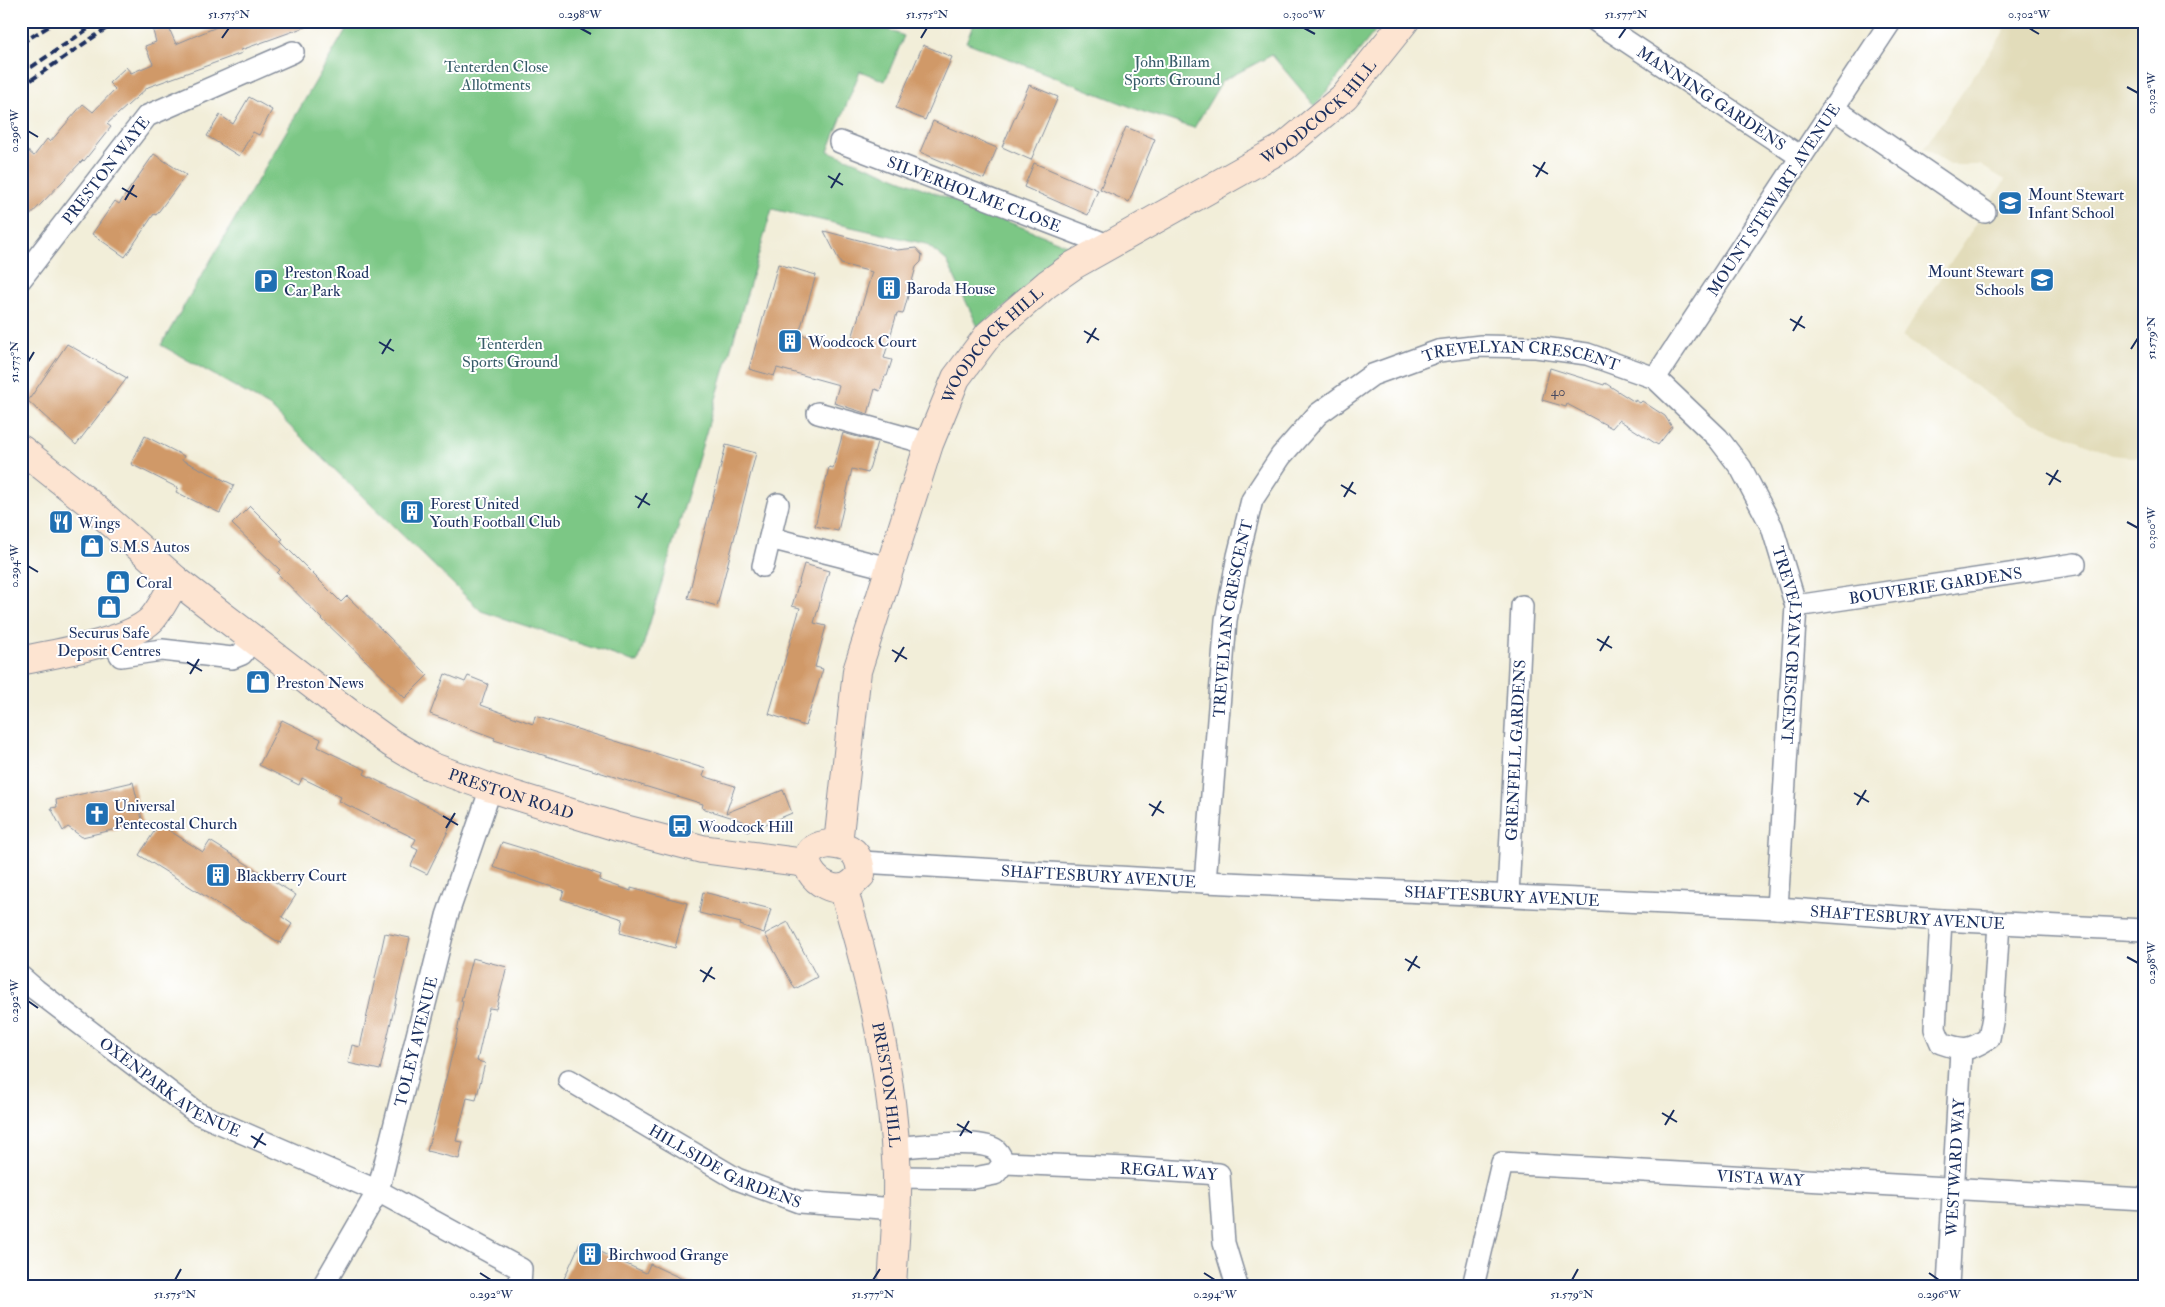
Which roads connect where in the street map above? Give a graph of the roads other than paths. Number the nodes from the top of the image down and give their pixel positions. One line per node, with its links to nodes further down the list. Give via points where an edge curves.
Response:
1 (1405, 21): 9 (street, WOODCOCK HILL, via 1345,96 1284,147)
2 (1596, 21): 7 (street, MANNING GARDENS)
3 (1891, 21): 5 (street, MOUNT STEWART AVENUE)
4 (293, 52): 10 (street, PRESTON WAYE, via 148,116)
5 (1833, 108): 7 (street, MOUNT STEWART AVENUE); 8 (street)
6 (840, 142): 9 (street, SILVERHOLME CLOSE)
7 (1801, 156): 11 (street, MOUNT STEWART AVENUE)
8 (1985, 212)
9 (1108, 244): 13 (street, WOODCOCK HILL, via 1047,284 988,334 956,378)
10 (21, 279)
11 (1655, 378): 22 (street, TREVELYAN CRESCENT, via 1718,438 1741,468 1772,527); 32 (street, TREVELYAN CRESCENT, via 1587,354 1536,347 1481,346 1438,351 1372,375 1318,414 1287,449 1252,500 1236,565 1226,620)
12 (818, 413): 13 (street)
13 (929, 444): 19 (street, WOODCOCK HILL)
14 (21, 449): 20 (street, PRESTON ROAD, via 88,502)
15 (778, 504): 16 (street)
16 (770, 538): 18 (street); 19 (street)
17 (2075, 564): 22 (street, BOUVERIE GARDENS)
18 (763, 566)
19 (888, 568): 29 (street, WOODCOCK HILL, via 857,670)
20 (176, 580): 23 (street); 24 (street, PRESTON ROAD)
21 (1522, 606): 34 (street, GRENFELL GARDENS)
22 (1796, 606): 35 (street, TREVELYAN CRESCENT)
23 (151, 620): 25 (street); 26 (street)
24 (252, 637): 26 (street, via 242,654 232,658); 28 (street, PRESTON ROAD, via 390,744 430,766)
25 (111, 640): 26 (street, via 121,656); 27 (street)
26 (162, 650)
27 (21, 661)
28 (490, 788): 31 (street, PRESTON ROAD, via 702,849); 46 (street, TOLEY AVENUE, via 447,916)
29 (838, 844): 30 (street, via 857,855); 31 (street, via 821,845 809,854)
30 (860, 862): 32 (street, SHAFTESBURY AVENUE); 33 (street, via 861,874)
31 (806, 863): 33 (street, via 817,880 830,887)
32 (1204, 882): 34 (street, SHAFTESBURY AVENUE)
33 (844, 888): 42 (street, PRESTON HILL, via 866,964 883,1044)
34 (1508, 895): 35 (street, SHAFTESBURY AVENUE)
35 (1777, 908): 36 (street, SHAFTESBURY AVENUE)
36 (1942, 920): 37 (street, SHAFTESBURY AVENUE); 40 (street, via 1935,1029 1941,1043)
37 (1999, 923): 38 (street, SHAFTESBURY AVENUE); 40 (street, via 1989,1038)
38 (2144, 930)
39 (21, 977): 46 (street, OXENPARK AVENUE, via 197,1113)
40 (1961, 1050): 45 (street, WESTWARD WAY)
41 (569, 1080): 48 (street, HILLSIDE GARDENS, via 737,1179 799,1202)
42 (895, 1148): 43 (street, via 982,1144 997,1150); 44 (street, PRESTON HILL)
43 (1004, 1163): 44 (street, via 995,1174 974,1178); 52 (street, REGAL WAY, via 1219,1174 1224,1243)
44 (897, 1177): 48 (street, PRESTON HILL)
45 (1954, 1187): 47 (street, VISTA WAY); 53 (street, VISTA WAY, via 1502,1163); 54 (street, WESTWARD WAY)
46 (378, 1191): 49 (street, OXENPARK AVENUE); 50 (street, TOLEY AVENUE)
47 (2144, 1199)
48 (896, 1209): 51 (street, PRESTON HILL)
49 (520, 1277)
50 (323, 1286)
51 (892, 1286)
52 (1236, 1286)
53 (1472, 1286)
54 (1948, 1286)

